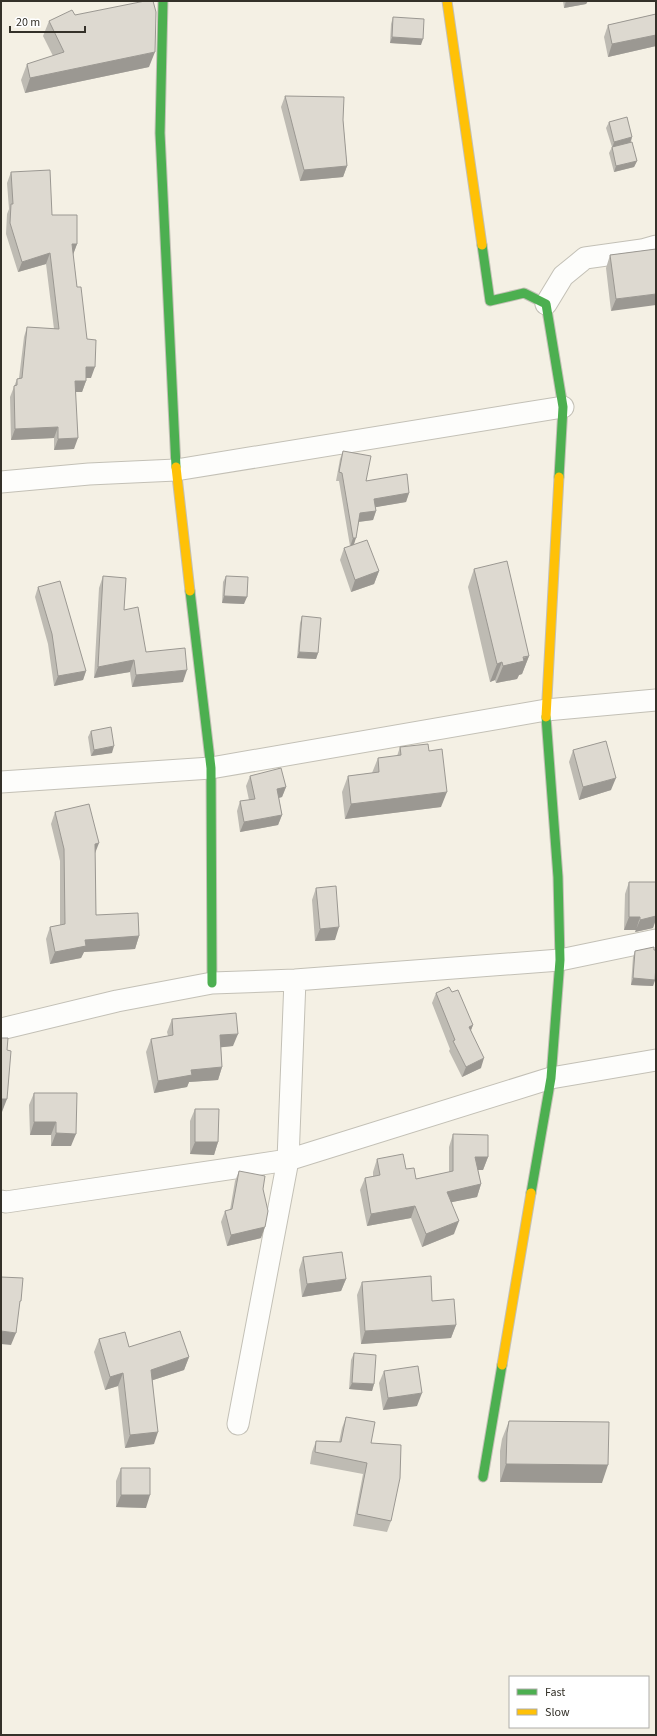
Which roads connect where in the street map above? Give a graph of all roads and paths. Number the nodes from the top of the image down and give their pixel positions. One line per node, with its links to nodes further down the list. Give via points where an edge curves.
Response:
1 (162, 1): 8 (street, via 160,133)
2 (447, 1): 5 (street, via 490,301)
3 (656, 246): 4 (street, via 585,258)
4 (563, 276): 5 (street); 6 (street)
5 (524, 293): 6 (street)
6 (546, 304): 7 (street)
7 (563, 407): 8 (street); 11 (street)
8 (176, 470): 9 (street, via 88,474); 12 (street)
9 (1, 482)
10 (656, 700): 11 (street)
11 (546, 710): 12 (street); 15 (street, via 558,877)
12 (211, 768): 13 (street); 17 (street)
13 (1, 782)
14 (656, 940): 15 (street)
15 (560, 960): 16 (street); 20 (street)
16 (295, 980): 17 (street); 21 (street)
17 (212, 983): 18 (street, via 117,1001)
18 (1, 1029)
19 (656, 1060): 20 (street)
20 (551, 1078): 21 (street); 24 (street)
21 (288, 1160): 22 (street); 23 (street)
22 (1, 1201)
23 (238, 1424)
24 (483, 1477)

